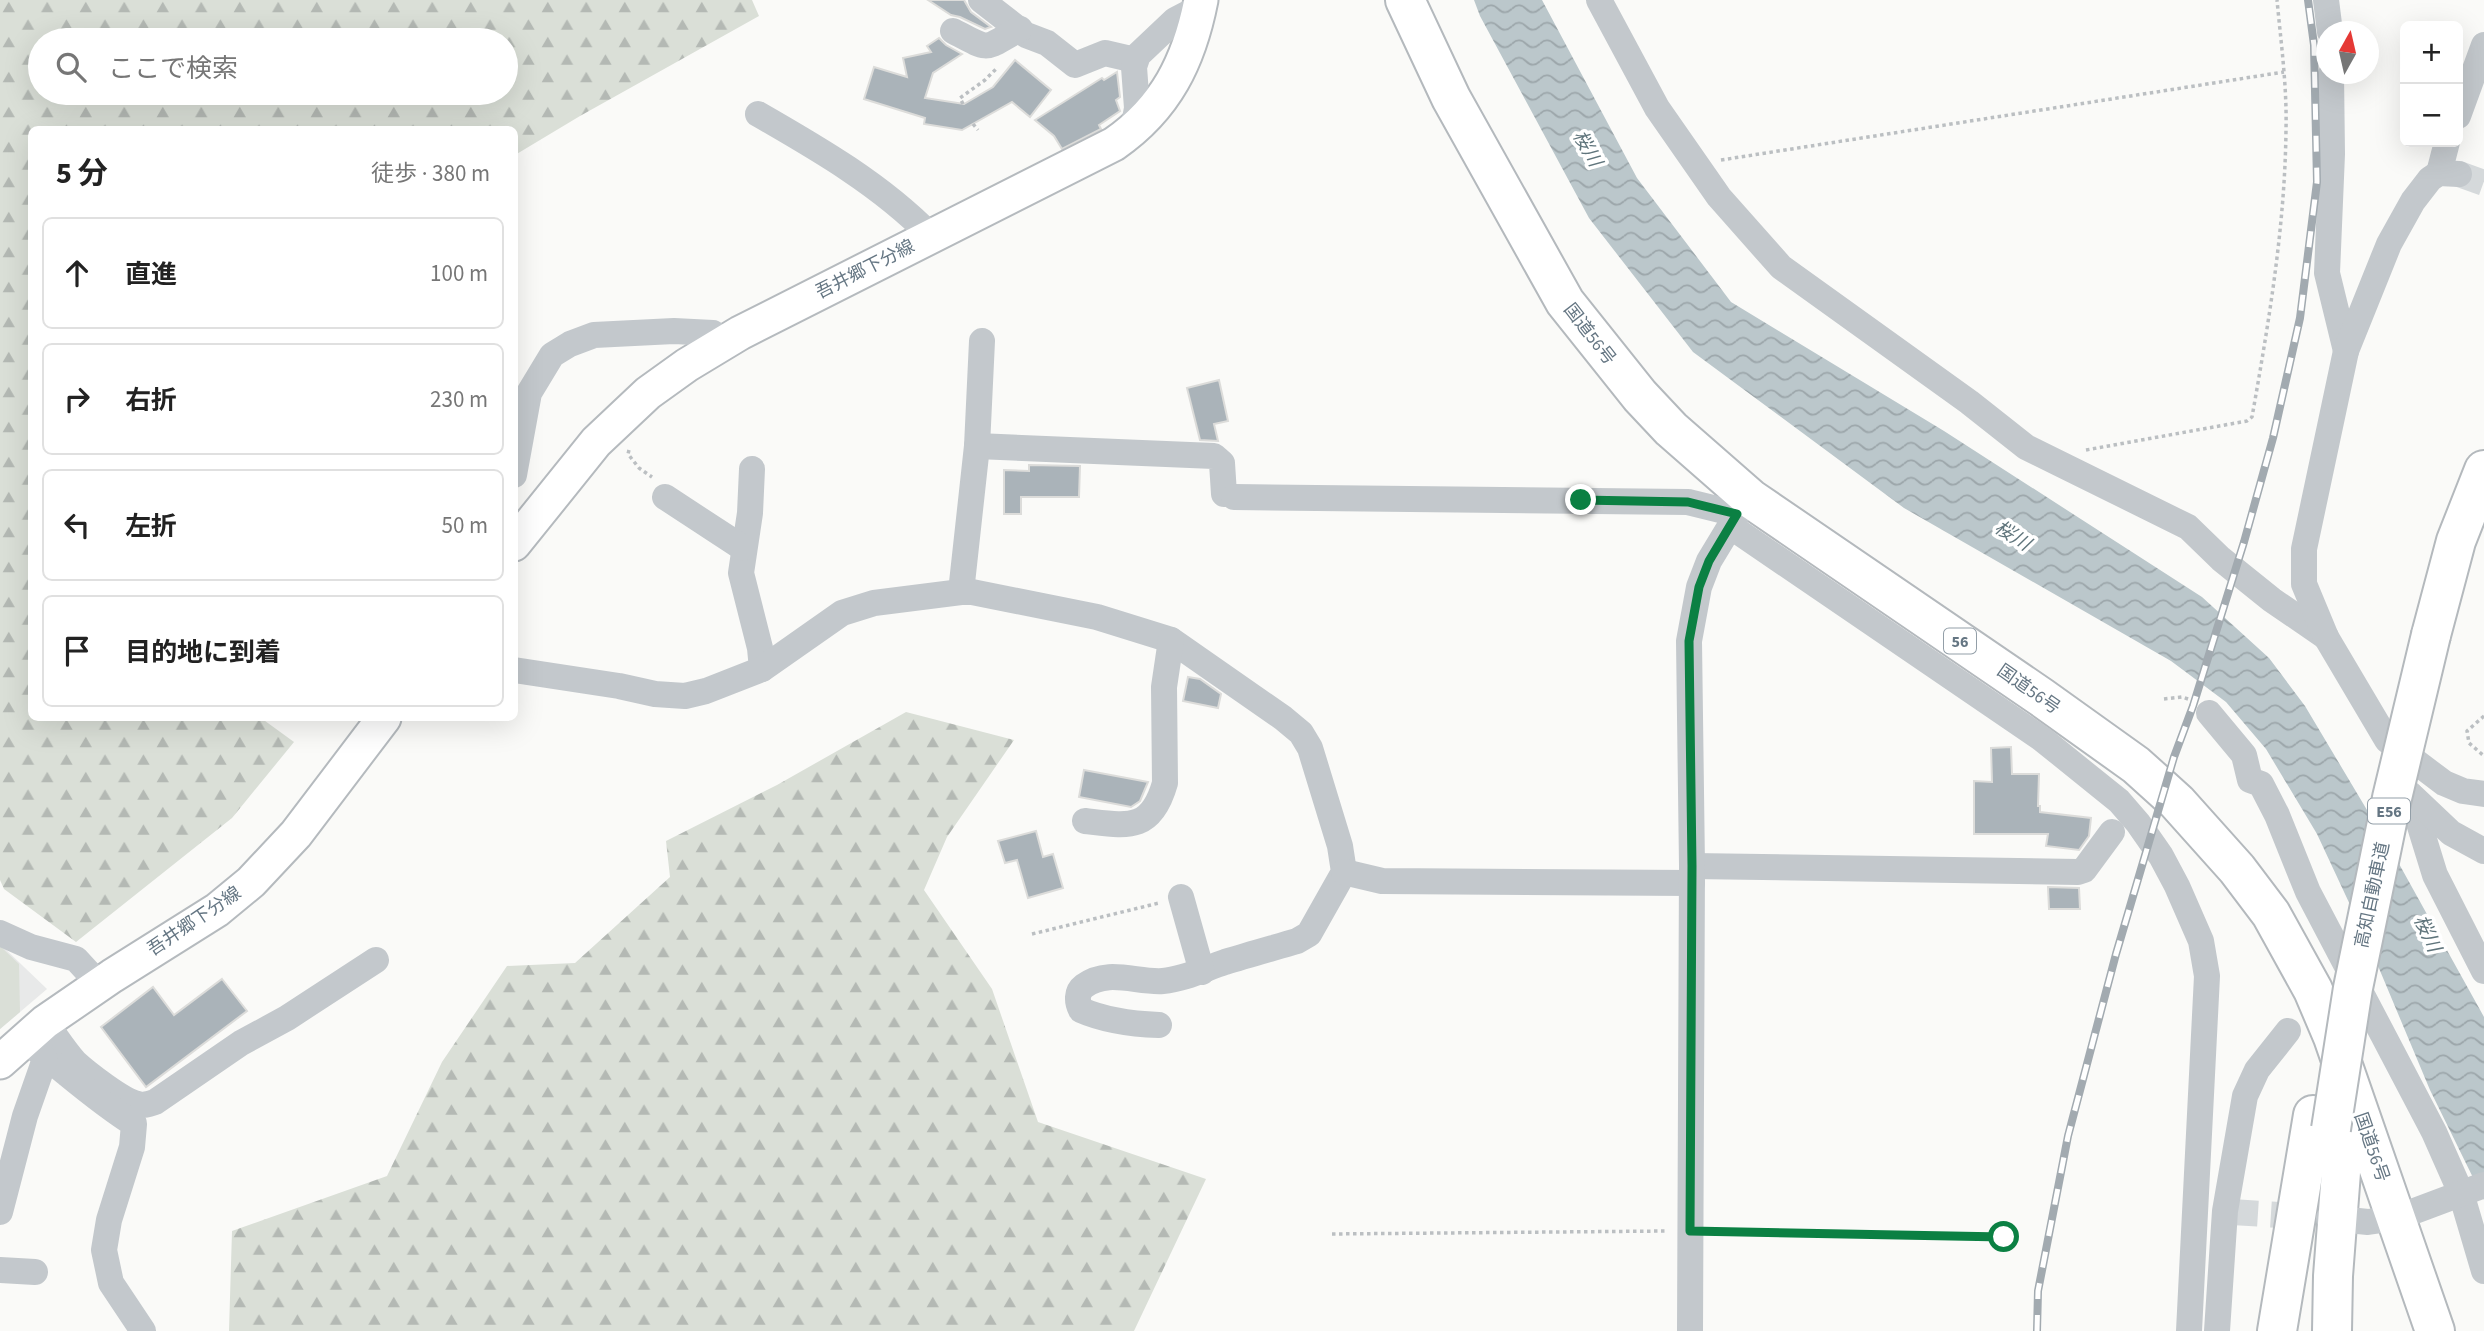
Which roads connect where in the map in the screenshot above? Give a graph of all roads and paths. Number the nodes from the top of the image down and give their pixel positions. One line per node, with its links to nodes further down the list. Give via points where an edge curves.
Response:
1 (981, 0): 9 (street)
2 (1405, 0): 34 (highway, 国道56号 / 56, via 1451,97 1565,302)
3 (1599, 0): 38 (street, via 1657,108 1719,197 1781,267 2026,447 2188,527 2272,600)
4 (2277, 0): 12 (path)
5 (2326, 0): 7 (street)
6 (1201, 3): 11 (street, via 1162,30); 19 (main road, 吾井郷下分線, via 1180,70 1162,99)
7 (2329, 21)
8 (953, 31): 9 (street, via 986,47)
9 (1023, 32): 11 (street, via 1047,43 1075,65 1105,53); 15 (path, via 985,80 960,98)
10 (2484, 44): 14 (street)
11 (1135, 60): 19 (street)
12 (2285, 72): 21 (path); 30 (path, via 2284,183 2274,297 2252,416 2247,421)
13 (2331, 84): 25 (street, via 2327,274)
14 (2463, 102)
15 (963, 104)
16 (758, 114): 22 (street, via 886,195)
17 (973, 124): 18 (path)
18 (978, 130)
19 (1133, 130): 22 (main road, 吾井郷下分線)
20 (2448, 147): 25 (street, via 2449,174 2430,179 2413,201 2389,244)
21 (1716, 160)
22 (930, 235): 24 (main road, 吾井郷下分線)
23 (982, 341): 29 (street)
24 (722, 343): 26 (street, via 713,333 594,335 552,355); 35 (main road, 吾井郷下分線, via 631,408)
25 (2346, 351): 38 (street, via 2304,549 2304,584)
26 (522, 393): 27 (street)
27 (518, 434)
28 (630, 446): 33 (path, via 628,454 659,484)
29 (977, 446): 34 (street, via 1214,456 1222,463 1229,495 1688,502); 37 (street)
30 (2084, 450)
31 (752, 469): 36 (street)
32 (2484, 470): 65 (highway, 高知自動車道 / E56, bridge, via 2456,541 2392,798)
33 (665, 498): 36 (street)
34 (1740, 513): 53 (street, via 1709,561 1689,641); 67 (street, via 2119,801 2161,856 2189,909 2207,976); 70 (highway, 国道56号 / 56, via 2031,689 2136,765 2210,837 2271,914 2313,990)
35 (518, 529)
36 (743, 548): 40 (street, via 741,573)
37 (961, 592): 39 (street, via 1097,617); 40 (street, via 874,603 842,613)
38 (2326, 637): 45 (street)
39 (1171, 640): 49 (street, via 1164,687 1165,783 1161,797 1151,815 1133,824); 52 (street, via 1301,733 1310,748)
40 (762, 669): 41 (street, via 685,696)
41 (518, 671)
42 (2209, 713): 66 (street, via 2244,755 2250,780 2261,784 2308,892 2434,1132)
43 (2484, 716): 46 (path, via 2467,731 2469,743)
44 (382, 721): 60 (main road, 吾井郷下分線, via 296,834 250,882 217,910)
45 (2379, 727): 47 (street); 48 (street, via 2387,740 2444,783)
46 (2484, 755)
47 (2410, 794): 51 (street, via 2451,833); 58 (street, via 2435,875)
48 (2484, 794)
49 (1085, 821)
50 (2112, 832): 53 (street, via 2078,873)
51 (2484, 851)
52 (1344, 872): 53 (street, via 1382,881); 59 (street, via 1309,934)
53 (1692, 875): 72 (street)
54 (1181, 897): 56 (path); 59 (street)
55 (0, 933): 60 (street, via 76,959)
56 (1032, 934)
57 (376, 960): 63 (street, via 146,1105 123,1098)
58 (2484, 971)
59 (1202, 972): 61 (street, via 1161,981 1099,979 1079,992 1077,1003 1091,1015)
60 (99, 984): 63 (main road, 吾井郷下分線)
61 (1159, 1025)
62 (2288, 1031): 69 (street, via 2257,1070 2245,1096)
63 (38, 1040): 64 (main road, 吾井郷下分線); 68 (street, via 25,1116); 78 (street, via 64,1071 134,1124 104,1250 111,1283)
64 (0, 1062)
65 (2330, 1121): 71 (highway); 82 (highway); 83 (highway)
66 (2470, 1189): 70 (street); 76 (street)
67 (2195, 1210): 69 (street); 80 (street)
68 (0, 1212)
69 (2229, 1212): 81 (street)
70 (2396, 1218): 71 (street, via 2368,1222); 85 (highway, 国道56号 / 56)
71 (2333, 1219): 84 (highway)
72 (1690, 1231): 73 (path); 74 (path); 79 (street)
73 (1332, 1234)
74 (2004, 1237)
75 (0, 1270): 77 (street)
76 (2484, 1271)
77 (35, 1272)
78 (143, 1331)
79 (1690, 1331)
80 (2189, 1331)
81 (2217, 1331)
82 (2277, 1331)
83 (2310, 1331)
84 (2332, 1331)
85 (2435, 1331)

